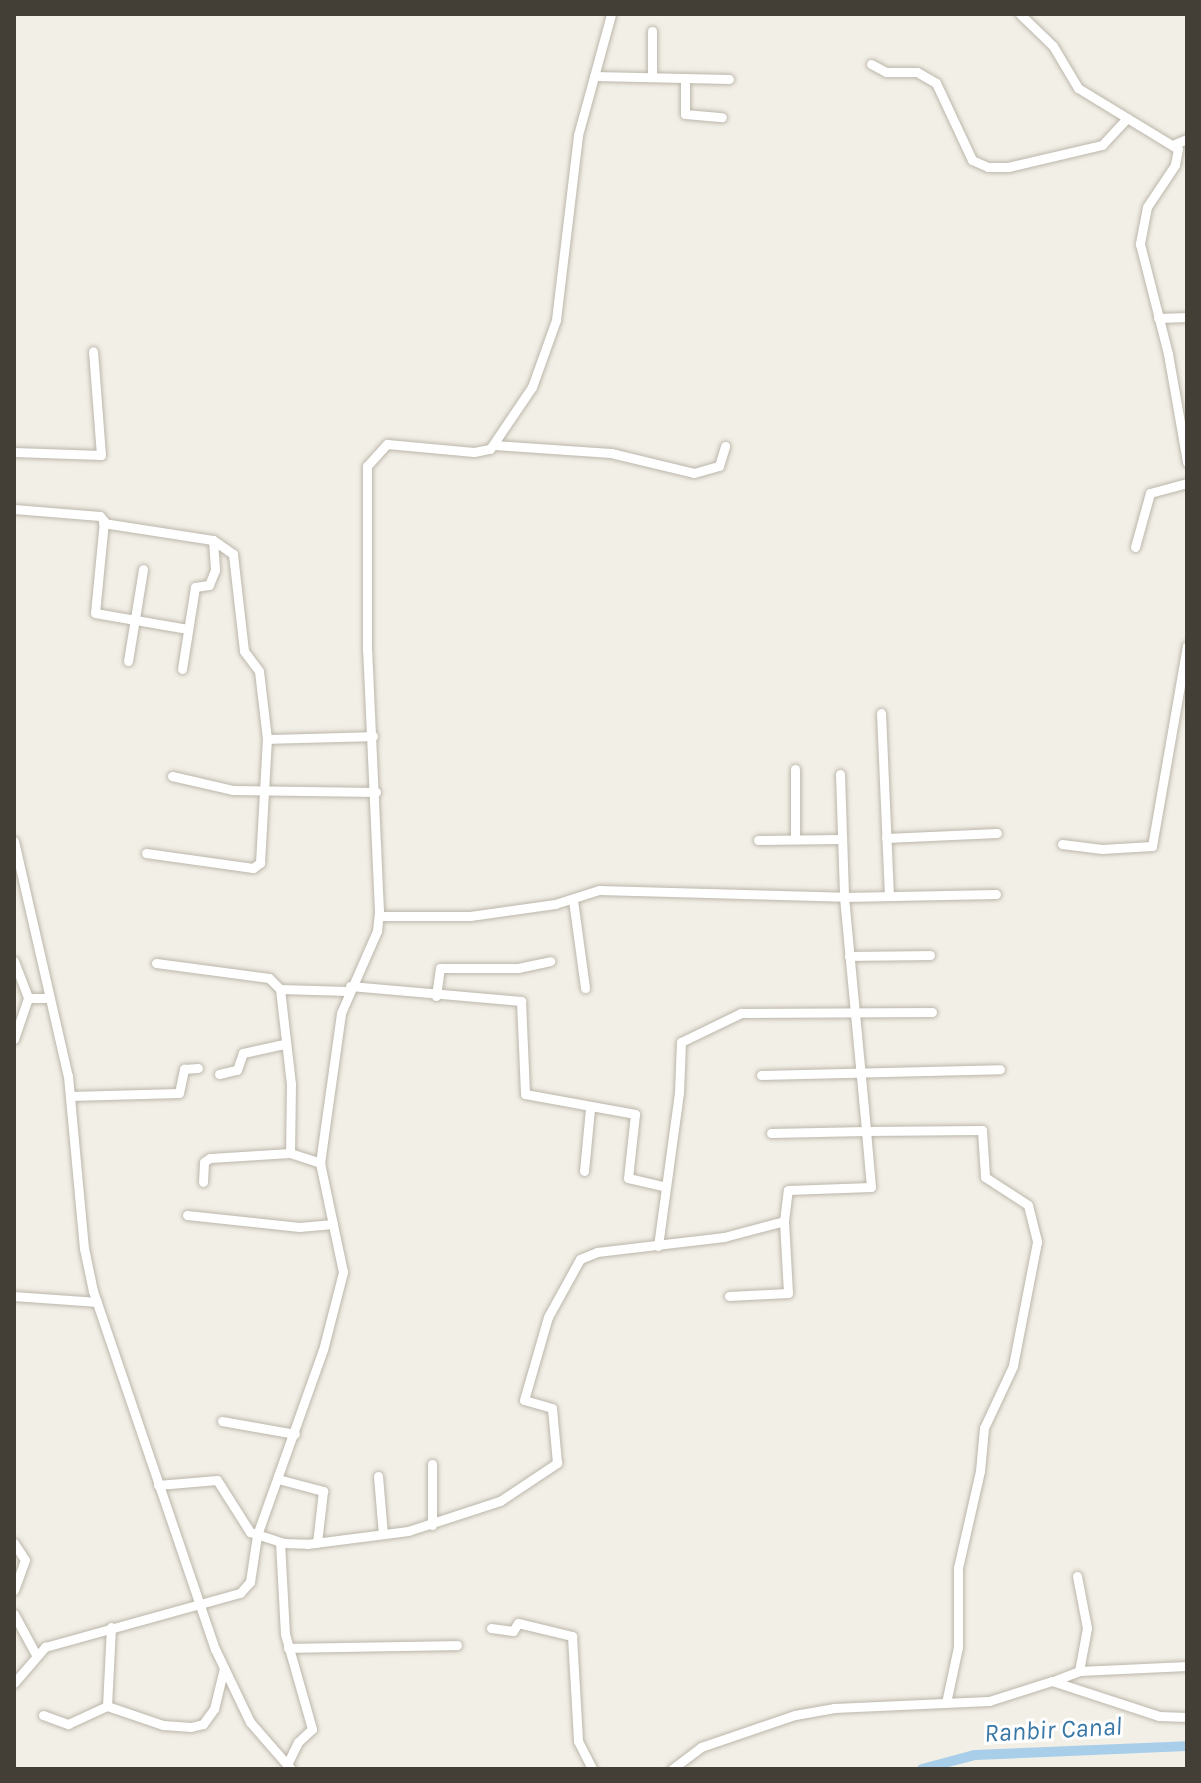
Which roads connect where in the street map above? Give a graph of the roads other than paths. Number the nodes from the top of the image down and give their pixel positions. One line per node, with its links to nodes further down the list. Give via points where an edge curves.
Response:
1 (611, 14): 5 (street)
2 (1020, 14): 10 (street, via 1053,46 1078,88)
3 (652, 31): 6 (street)
4 (871, 64): 10 (street, via 892,73 917,72 936,83 972,160 988,167 1102,145)
5 (594, 76): 6 (street); 16 (street, via 578,135 564,282 551,342 532,387)
6 (652, 77): 7 (street)
7 (685, 78): 8 (street); 9 (street, via 685,114)
8 (729, 79)
9 (722, 117)
10 (1127, 118): 12 (street)
11 (1187, 139): 12 (street)
12 (1175, 144): 14 (street, via 1178,157 1147,207 1140,244)
13 (1187, 317): 14 (street)
14 (1158, 318): 19 (street)
15 (93, 351): 18 (street, via 101,455)
16 (494, 445): 17 (street, via 611,453 694,473 719,466); 32 (street, via 474,452 387,444 367,466 365,566)
17 (725, 446)
18 (14, 452)
19 (1187, 462)
20 (1187, 483): 24 (street, via 1150,493)
21 (14, 509): 22 (street, via 96,515)
22 (103, 523): 23 (street); 26 (street, via 95,613)
23 (213, 540): 27 (street, via 215,570 211,583 195,587); 33 (street, via 233,554 244,651 259,671)
24 (1135, 547)
25 (143, 569): 26 (street)
26 (135, 620): 27 (street); 29 (street)
27 (188, 629): 30 (street)
28 (1187, 646): 45 (street, via 1152,846 1102,849)
29 (128, 661)
30 (182, 669)
31 (881, 713): 40 (street)
32 (373, 736): 33 (street); 38 (street)
33 (267, 739): 37 (street)
34 (795, 769): 41 (street)
35 (840, 774): 42 (street)
36 (172, 776): 37 (street, via 233,790)
37 (264, 790): 38 (street); 46 (street, via 258,867)
38 (376, 792): 53 (street)
39 (997, 833): 40 (street)
40 (886, 838): 50 (street)
41 (795, 839): 42 (street); 43 (street)
42 (841, 839): 51 (street)
43 (758, 840)
44 (14, 841): 47 (street)
45 (1062, 844)
46 (146, 853)
47 (26, 894): 49 (street); 65 (street)
48 (996, 894): 50 (street)
49 (14, 895)
50 (889, 896): 51 (street)
51 (844, 897): 52 (street, via 599,890); 55 (street)
52 (573, 900): 53 (street, via 452,918); 61 (street, via 585,955)
53 (379, 916): 60 (street, via 370,949)
54 (930, 955): 55 (street)
55 (849, 956): 67 (street)
56 (14, 961): 59 (street)
57 (550, 961): 63 (street, via 518,968 440,968)
58 (156, 963): 62 (street, via 269,978)
59 (16, 975): 64 (street)
60 (349, 988): 62 (street); 63 (street); 81 (street)
61 (585, 988)
62 (280, 989): 70 (street)
63 (436, 996): 77 (street, via 521,1001 525,1094)
64 (28, 998): 65 (street); 68 (street)
65 (49, 998): 76 (street)
66 (932, 1012): 67 (street)
67 (854, 1015): 73 (street); 84 (street, via 741,1013 681,1042 679,1093)
68 (18, 1020): 69 (street)
69 (14, 1039)
70 (284, 1044): 74 (street, via 243,1053 237,1070); 80 (street, via 291,1084)
71 (198, 1068): 76 (street, via 184,1069 179,1093)
72 (1000, 1069): 73 (street)
73 (860, 1072): 75 (street); 78 (street)
74 (219, 1074)
75 (761, 1075)
76 (70, 1096): 91 (street, via 84,1248)
77 (590, 1109): 82 (street); 84 (street, via 635,1114 628,1178)
78 (866, 1131): 79 (street); 86 (street, via 869,1189 788,1190); 118 (street, via 982,1130 985,1177 1028,1205 1037,1242 1013,1366 984,1428 958,1568 958,1647)
79 (771, 1133)
80 (290, 1153): 81 (street); 83 (street, via 207,1159)
81 (320, 1163): 87 (street)
82 (584, 1171)
83 (203, 1182)
84 (663, 1186): 88 (street)
85 (187, 1215): 87 (street, via 299,1227)
86 (784, 1221): 88 (street, via 724,1237); 90 (street, via 788,1293)
87 (333, 1224): 93 (street, via 341,1252 341,1293)
88 (658, 1246): 98 (street, via 587,1255 560,1290 524,1400 552,1408 557,1466 500,1501)
89 (14, 1296): 91 (street)
90 (729, 1296)
91 (97, 1302): 97 (street)
92 (222, 1421): 93 (street)
93 (295, 1434): 96 (street)
94 (432, 1464): 98 (street)
95 (378, 1476): 99 (street)
96 (278, 1479): 100 (street); 103 (street, via 323,1491)
97 (158, 1485): 100 (street, via 219,1481); 106 (street)
98 (432, 1525): 99 (street)
99 (383, 1534): 103 (street)
100 (257, 1535): 101 (street); 106 (street, via 246,1589)
101 (280, 1542): 103 (street); 111 (street)
102 (14, 1543): 105 (street, via 25,1560)
103 (317, 1543)
104 (1077, 1576): 115 (street, via 1087,1628)
105 (14, 1590)
106 (200, 1603): 108 (street); 114 (street)
107 (14, 1614): 112 (street)
108 (111, 1627): 112 (street); 119 (street)
109 (491, 1628): 123 (street, via 513,1631 518,1623 572,1636 576,1731)
110 (457, 1645): 111 (street)
111 (288, 1648): 122 (street, via 312,1729 298,1742)
112 (35, 1653): 117 (street)
113 (1187, 1666): 115 (street)
114 (224, 1668): 119 (street, via 214,1709 203,1724 163,1725); 122 (street, via 250,1722)
115 (1079, 1671): 116 (street)
116 (1052, 1681): 118 (street, via 989,1701); 121 (street, via 1159,1716)
117 (14, 1683)
118 (946, 1703): 124 (street, via 795,1715 701,1747)
119 (107, 1706): 120 (street, via 68,1724)
120 (43, 1715)
121 (1187, 1717)
122 (289, 1767)
123 (592, 1769)
124 (672, 1769)

